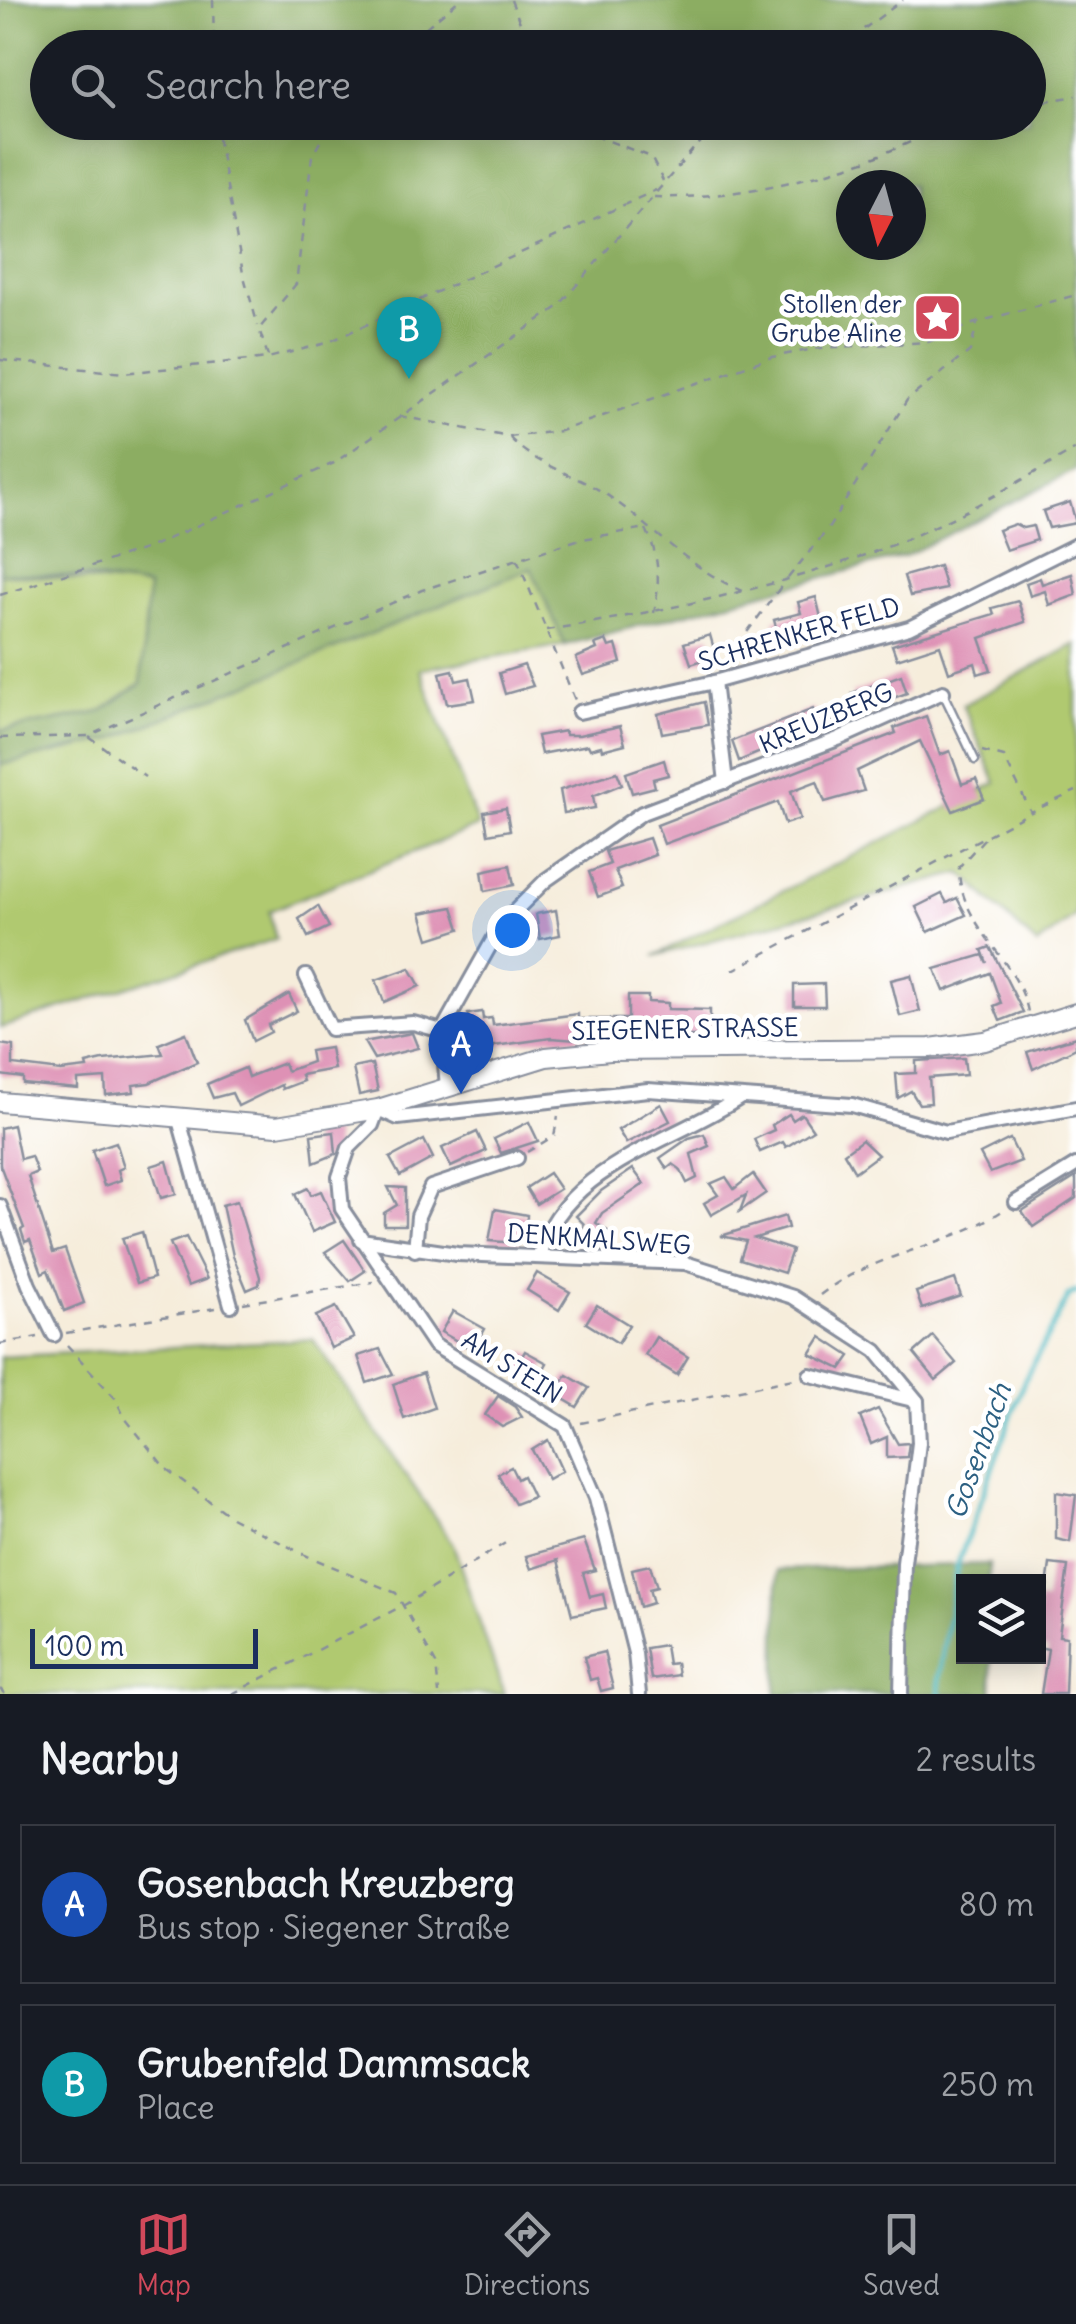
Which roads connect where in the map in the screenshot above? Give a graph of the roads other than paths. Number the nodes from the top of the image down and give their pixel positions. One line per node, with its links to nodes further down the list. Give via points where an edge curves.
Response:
1 (1076, 545): 2 (street, SCHRENKER FELD, via 909,628)
2 (714, 682): 4 (street, SCHRENKER FELD); 6 (street, KREUZBERG)
3 (943, 692): 5 (lane); 6 (street, KREUZBERG)
4 (577, 706)
5 (975, 760)
6 (726, 782): 9 (street, KREUZBERG, via 642,813 546,880 502,924)
7 (306, 976): 9 (street, via 331,1028 413,1023)
8 (1076, 1013): 10 (main road, SIEGENER STRASSE, via 985,1041 930,1048 546,1057)
9 (442, 1031): 10 (street)
10 (447, 1088): 13 (main road, SIEGENER STRASSE)
11 (741, 1097): 13 (street, via 648,1090 398,1118); 14 (street, via 852,1104 946,1132); 22 (street, via 623,1160 571,1198 553,1216)
12 (0, 1102): 15 (main road, SIEGENER STRASSE)
13 (378, 1108): 15 (main road, SIEGENER STRASSE, via 277,1126); 20 (street, AM STEIN, via 372,1126 349,1148 339,1177 342,1209)
14 (1076, 1108)
15 (179, 1120): 23 (street)
16 (517, 1158): 21 (street, via 430,1188)
17 (1076, 1165): 18 (street)
18 (1016, 1202)
19 (0, 1206): 24 (street)
20 (361, 1240): 21 (street, DENKMALSWEG); 27 (street, AM STEIN, via 434,1345 564,1426 596,1498)
21 (414, 1250): 22 (street, DENKMALSWEG)
22 (540, 1257): 26 (street, DENKMALSWEG, via 685,1263 793,1296 876,1351)
23 (230, 1305)
24 (54, 1334)
25 (810, 1375): 26 (street)
26 (917, 1401): 28 (street)
27 (639, 1694)
28 (902, 1694)

